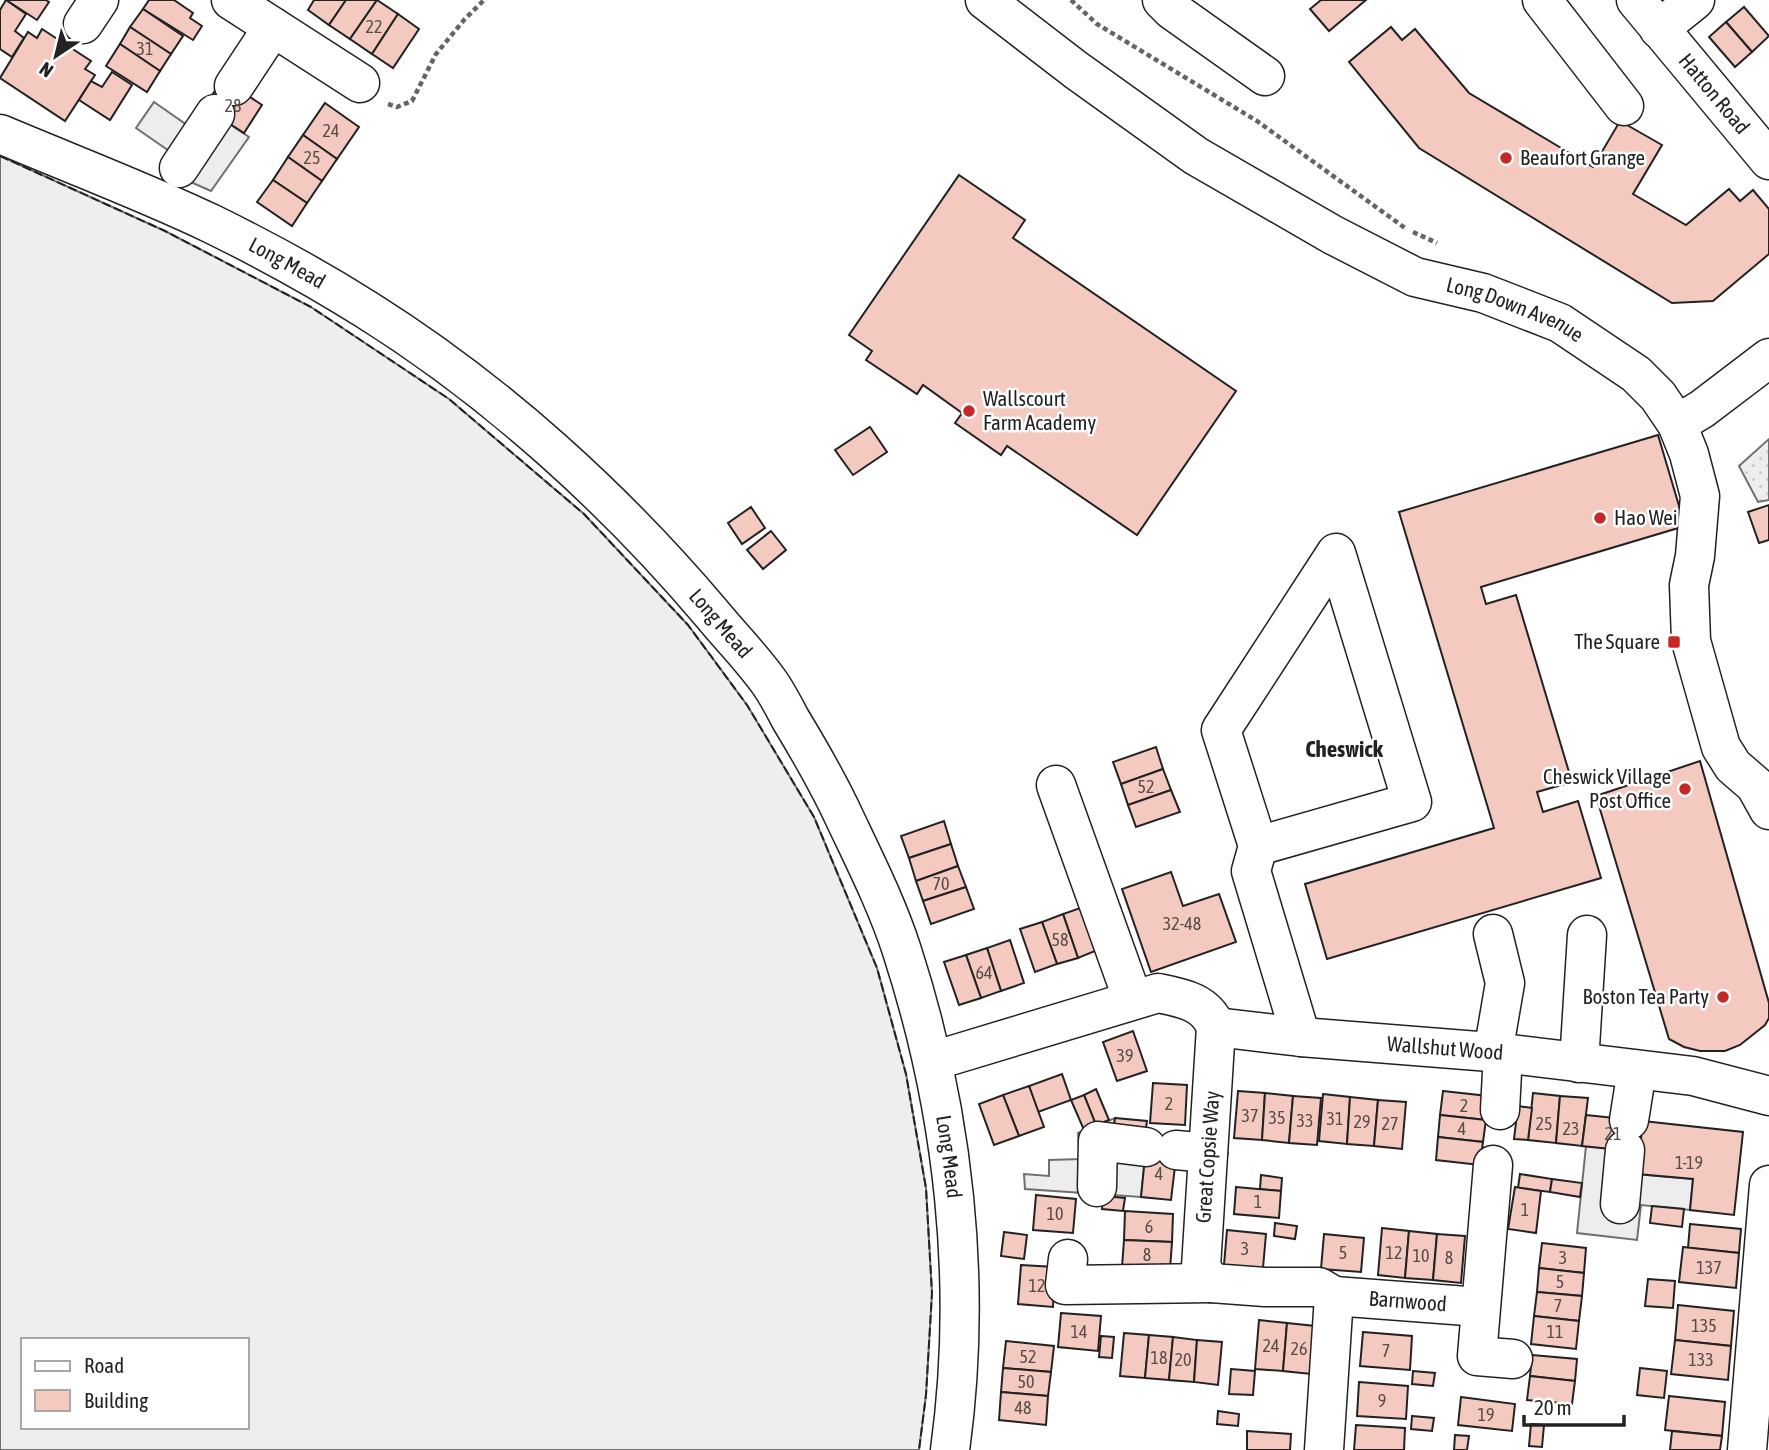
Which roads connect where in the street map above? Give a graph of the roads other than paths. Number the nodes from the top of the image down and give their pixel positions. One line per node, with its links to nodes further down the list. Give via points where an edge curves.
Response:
1 (232, 0): 7 (street)
2 (985, 0): 15 (street, Long Down Avenue, via 1196,156 1322,229 1415,277 1483,293 1560,323 1636,374)
3 (1162, 0): 8 (street)
4 (1695, 0): 6 (street, Hatton Road)
5 (1555, 5): 10 (street)
6 (1648, 14): 12 (street, Hatton Road)
7 (273, 27): 9 (street); 13 (street)
8 (1265, 76)
9 (360, 83)
10 (1624, 106)
11 (0, 134): 25 (street, Long Mead, via 211,224 368,311 452,369 605,497 769,682 821,771 901,949)
12 (1768, 155)
13 (179, 168)
14 (1769, 358): 15 (street)
15 (1677, 424): 17 (street, Long Down Avenue, via 1700,496 1689,585 1691,641 1721,747 1733,766 1755,785)
16 (1056, 785): 21 (street)
17 (1769, 810)
18 (1258, 846): 18 (street, via 1221,730 1336,553 1412,802); 23 (street, via 1251,871)
19 (1493, 934): 24 (street, via 1505,983)
20 (1587, 935): 26 (street)
21 (1133, 1000): 22 (street, via 1158,993 1191,1000 1210,1014); 25 (street)
22 (1216, 1027): 23 (street, Wallshut Wood); 30 (street, Great Copsie Way)
23 (1301, 1037): 24 (street, Wallshut Wood)
24 (1498, 1053): 26 (street, Wallshut Wood); 29 (street)
25 (933, 1061): 40 (street, Long Mead, via 954,1194 960,1308)
26 (1579, 1063): 27 (street, Wallshut Wood)
27 (1637, 1070): 28 (street, Wallshut Wood, via 1693,1076); 34 (street)
28 (1769, 1096)
29 (1500, 1110)
30 (1177, 1150): 33 (street, via 1098,1141); 36 (street, Great Copsie Way, via 1201,1267)
31 (1493, 1166): 38 (street)
32 (1769, 1185): 42 (street)
33 (1097, 1187)
34 (1620, 1205)
35 (1068, 1259): 36 (street, via 1065,1285)
36 (1211, 1283): 37 (street, via 1320,1286)
37 (1334, 1296): 38 (street, Barnwood); 41 (street)
38 (1480, 1307): 39 (street, via 1477,1356)
39 (1513, 1359)
40 (950, 1450)
41 (1324, 1450)
42 (1747, 1450)

